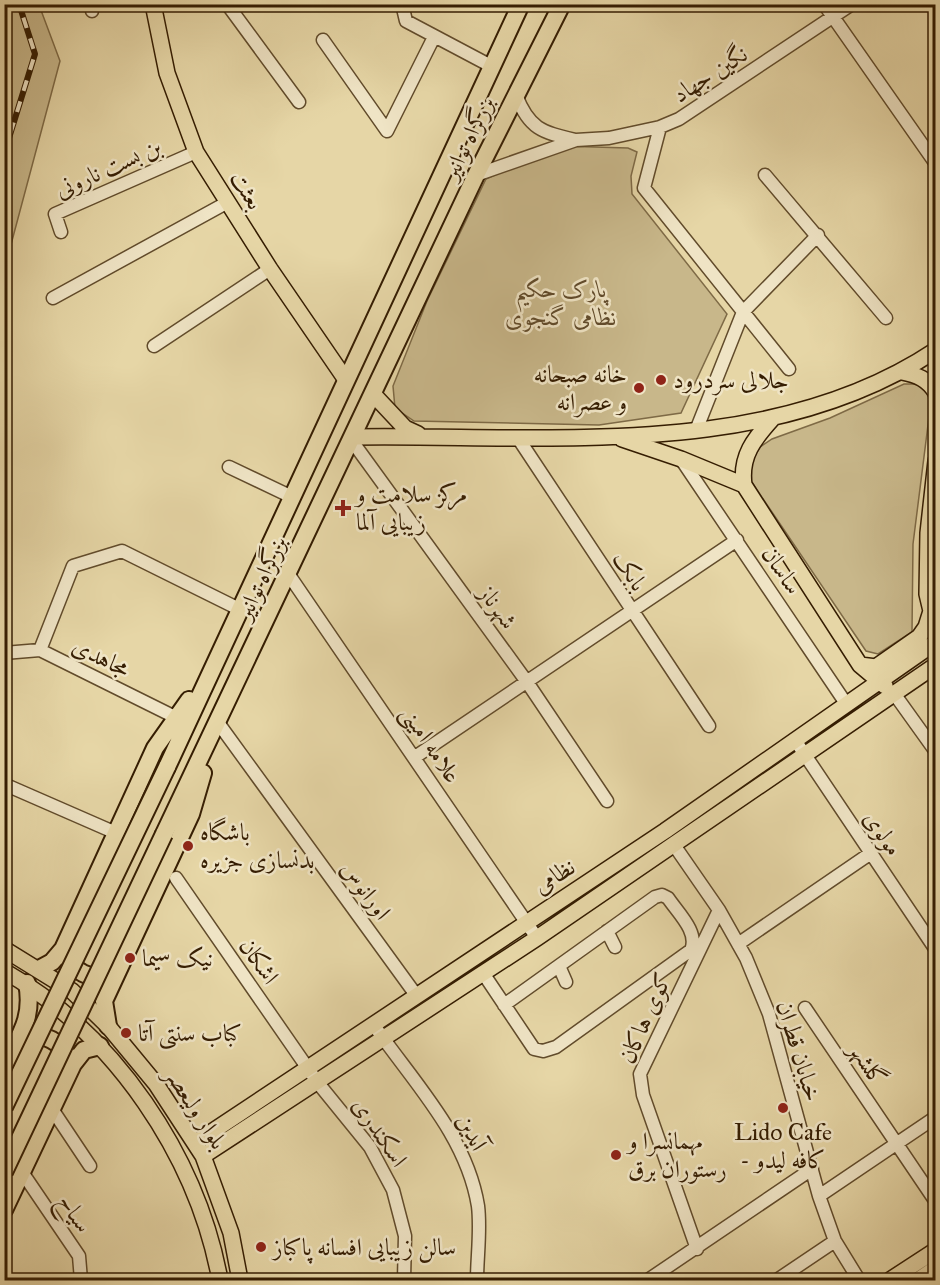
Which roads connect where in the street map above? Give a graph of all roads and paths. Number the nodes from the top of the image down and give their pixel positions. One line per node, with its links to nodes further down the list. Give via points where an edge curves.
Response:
1 (153, 4): 16 (main road, بعثت, via 167,73)
2 (227, 4): 13 (street)
3 (402, 4): 9 (street, via 406,21)
4 (521, 4): 11 (highway, بزرگراه توانیر)
5 (562, 4): 12 (highway, بزرگراه توانیر)
6 (825, 4): 8 (street)
7 (852, 4): 8 (street, نگین جهاد)
8 (833, 18): 14 (street, نگین جهاد, via 700,107); 17 (street)
9 (434, 37): 10 (street, via 387,131); 11 (street)
10 (323, 39)
11 (491, 66): 31 (highway, بزرگراه توانیر)
12 (516, 95): 15 (street, via 531,123 545,132); 18 (highway, بزرگراه توانیر)
13 (299, 102)
14 (660, 128): 15 (street, نگین جهاد); 25 (street, via 644,188)
15 (576, 140): 18 (street)
16 (196, 152): 20 (main road, بعثت); 21 (street, بن بست نارونی, via 55,214)
17 (936, 164)
18 (476, 175): 33 (highway, بزرگراه توانیر)
19 (765, 175): 22 (street)
20 (228, 202): 23 (main road, بعثت); 24 (street)
21 (61, 232)
22 (818, 235): 25 (street); 26 (street)
23 (270, 269): 27 (street); 31 (main road, بعثت)
24 (53, 298)
25 (743, 312): 29 (street); 35 (street)
26 (886, 318)
27 (154, 346)
28 (936, 350): 30 (main road)
29 (789, 369)
30 (902, 372): 32 (main road, via 918,376); 34 (main road, via 861,391)
31 (345, 380): 44 (highway, بزرگراه توانیر)
32 (936, 393)
33 (374, 395): 36 (main road, via 405,428); 39 (highway, بزرگراه توانیر)
34 (773, 418): 35 (main road); 43 (main road, via 746,453)
35 (697, 428): 37 (main road)
36 (424, 436): 38 (main road); 39 (main road)
37 (616, 437): 38 (main road); 40 (main road)
38 (518, 438): 48 (street, بابک)
39 (353, 439): 46 (highway, بزرگراه توانیر); 57 (street, شهرناز)
40 (681, 459): 43 (main road); 45 (street, ساسان)
41 (229, 467): 44 (street)
42 (935, 469): 49 (main road, via 927,594)
43 (744, 485): 54 (main road)
44 (292, 497): 47 (highway, بزرگراه توانیر)
45 (737, 540): 48 (street); 59 (street, ساسان)
46 (289, 575): 62 (highway, بزرگراه توانیر); 66 (street, علامه امینی)
47 (239, 609): 51 (street, via 122,551 73,566); 55 (highway, بزرگراه توانیر)
48 (631, 612): 57 (street); 61 (street, بابک)
49 (933, 614): 54 (main road, via 919,637 876,667)
50 (936, 642): 56 (main road, نظامی)
51 (40, 650): 52 (street, مجاهدی); 60 (street, مجاهدی)
52 (4, 653)
53 (936, 664): 58 (main road, نظامی)
54 (860, 665): 56 (main road)
55 (204, 681): 60 (highway); 103 (highway, بزرگراه توانیر, bridge, via 167,767)
56 (878, 681): 58 (main road); 59 (main road, نظامی)
57 (527, 682): 66 (street); 68 (street, شهرناز)
58 (893, 692): 64 (street); 65 (main road, نظامی)
59 (847, 705): 63 (main road, نظامی)
60 (176, 717): 70 (highway, via 155,748)
61 (709, 726)
62 (217, 728): 87 (highway, via 191,814); 90 (street, اورانوس); 110 (highway, بزرگراه توانیر, bridge)
63 (795, 740): 65 (street, مولوی); 69 (main road, نظامی)
64 (936, 752)
65 (805, 754): 71 (main road, نظامی); 72 (street, مولوی)
66 (415, 758): 75 (street, علامه امینی)
67 (6, 785): 70 (street)
68 (607, 801)
69 (664, 831): 71 (main road); 75 (main road, نظامی)
70 (116, 833): 82 (highway)
71 (674, 845): 74 (street, خیابان قطران); 77 (main road, نظامی)
72 (871, 853): 78 (street); 79 (street, مولوی)
73 (176, 878): 101 (street, اشکان)
74 (719, 910): 78 (street, خیابان قطران); 116 (street, کوی هاکان, via 640,1074 643,1095)
75 (526, 921): 77 (street, علامه امینی); 90 (main road, نظامی)
76 (607, 931): 80 (street); 83 (street); 92 (street, via 662,895 668,898 695,942 691,951 556,1047 534,1049)
77 (537, 938): 86 (main road, نظامی)
78 (738, 944): 109 (street, خیابان قطران, via 769,1014)
79 (934, 945)
80 (615, 947)
81 (4, 949): 84 (main road, بلوار ولیعصر)
82 (63, 949): 84 (highway); 87 (highway, via 82,974 98,978)
83 (559, 966): 88 (street); 92 (street)
84 (39, 969): 95 (main road, بلوار ولیعصر, via 72,992)
85 (4, 971): 89 (main road, بلوار ولیعصر)
86 (483, 973): 91 (main road, نظامی); 92 (street)
87 (114, 975): 95 (highway, via 104,1001)
88 (566, 982)
89 (27, 983): 96 (highway, via 31,1003); 98 (main road, بلوار ولیعصر)
90 (421, 991): 91 (main road); 94 (main road, نظامی)
91 (438, 1003): 97 (main road, نظامی)
92 (504, 1005)
93 (804, 1008): 106 (street, گلشهر)
94 (373, 1024): 97 (street, آیدین); 101 (main road, نظامی)
95 (108, 1026): 107 (main road, بلوار ولیعصر, via 156,1084)
96 (19, 1037): 99 (highway, via 51,1039 65,1049); 100 (highway)
97 (384, 1039): 102 (main road, نظامی); 123 (street, آیدین, via 459,1146 471,1177 478,1209)
98 (100, 1046): 99 (highway, via 84,1050); 120 (main road, بلوار ولیعصر, via 141,1096 175,1155 212,1238)
99 (72, 1064): 104 (highway)
100 (4, 1067)
101 (308, 1068): 102 (street, اشکان); 107 (main road, نظامی)
102 (318, 1083): 107 (main road, نظامی); 122 (street, اسکندری, via 370,1147 393,1190 405,1236)
103 (4, 1107)
104 (52, 1109): 108 (street); 111 (highway)
105 (936, 1117): 106 (street)
106 (896, 1144): 112 (street); 113 (street, گلشهر)
107 (199, 1149): 119 (main road, بلوار ولیعصر, via 231,1233)
108 (90, 1166)
109 (812, 1169): 112 (street, خیابان قطران); 116 (street)
110 (4, 1172)
111 (22, 1172): 114 (highway); 121 (street, سیاح, via 79,1256)
112 (819, 1196): 115 (street, خیابان قطران)
113 (936, 1202)
114 (4, 1210)
115 (835, 1241): 125 (street); 126 (street, خیابان قطران)
116 (697, 1249): 124 (street)
117 (936, 1250): 127 (main road)
118 (936, 1268): 128 (main road)
119 (239, 1276): 120 (main road)
120 (220, 1279)
121 (81, 1281)
122 (404, 1281)
123 (477, 1281)
124 (648, 1281)
125 (777, 1281)
126 (859, 1281)
127 (890, 1281)
128 (918, 1281)

